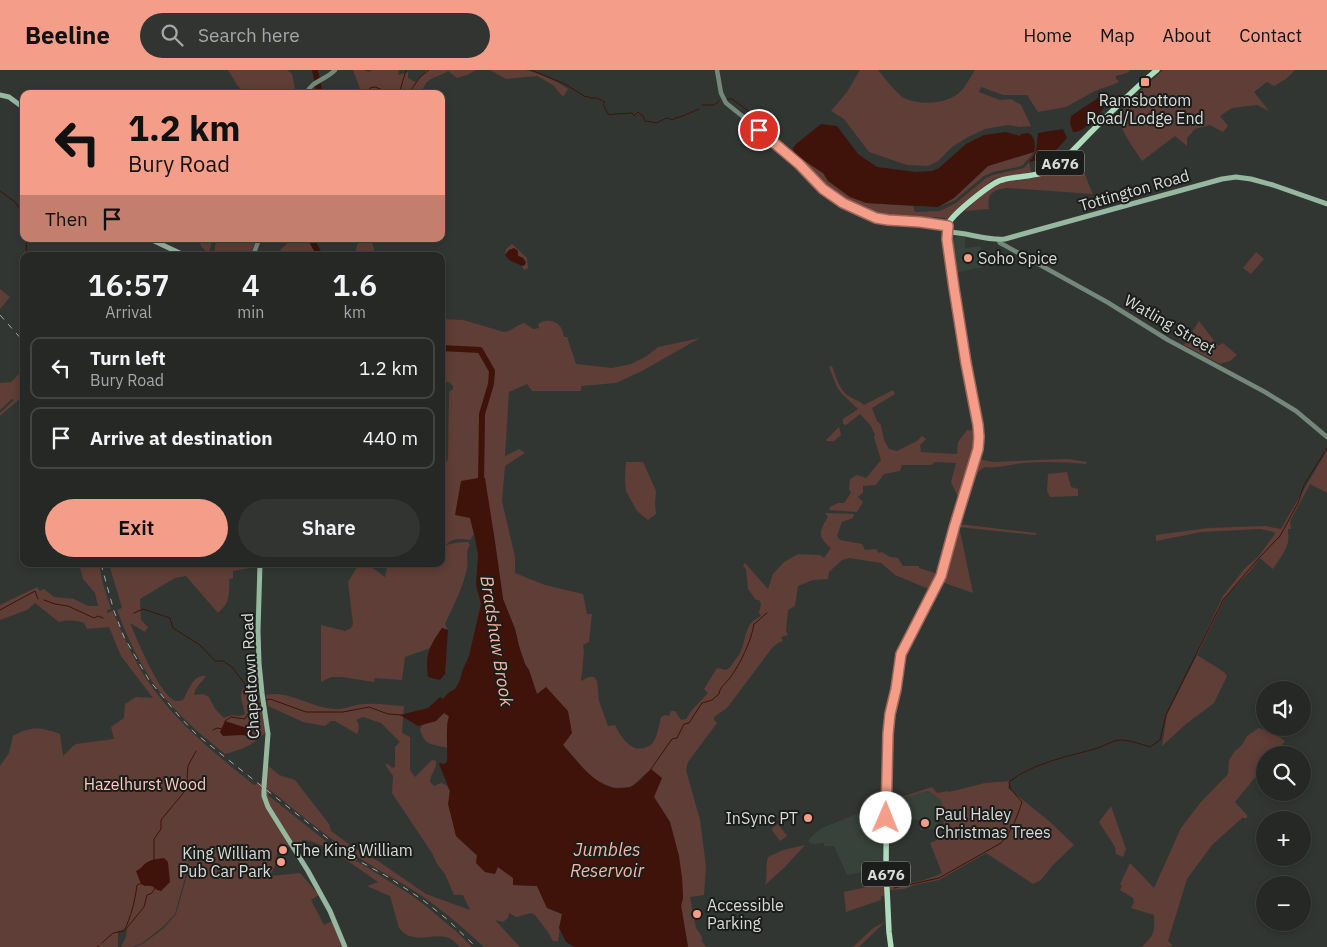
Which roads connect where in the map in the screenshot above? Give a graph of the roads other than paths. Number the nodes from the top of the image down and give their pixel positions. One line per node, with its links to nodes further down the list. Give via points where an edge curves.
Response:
1 (335, 70): 4 (street)
2 (717, 70): 8 (street, via 726,103 843,203 876,218 920,222)
3 (1157, 70): 8 (main road, A676, via 1059,163 1041,174 993,183 951,220)
4 (308, 90)
5 (0, 94): 6 (main road)
6 (20, 105)
7 (1327, 204): 9 (main road, Tottington Road, via 1251,179 1222,178)
8 (948, 229): 9 (main road, Tottington Road); 15 (main road, A676, via 979,442 941,576 901,654 890,714 886,861)
9 (998, 240): 12 (street, Watling Street, via 1168,340 1265,392 1296,411)
10 (156, 242): 11 (main road)
11 (178, 252)
12 (1327, 437)
13 (260, 567): 14 (main road, Chapeltown Road, via 259,663 268,734 264,796 330,911)
14 (345, 947)
15 (892, 947)

